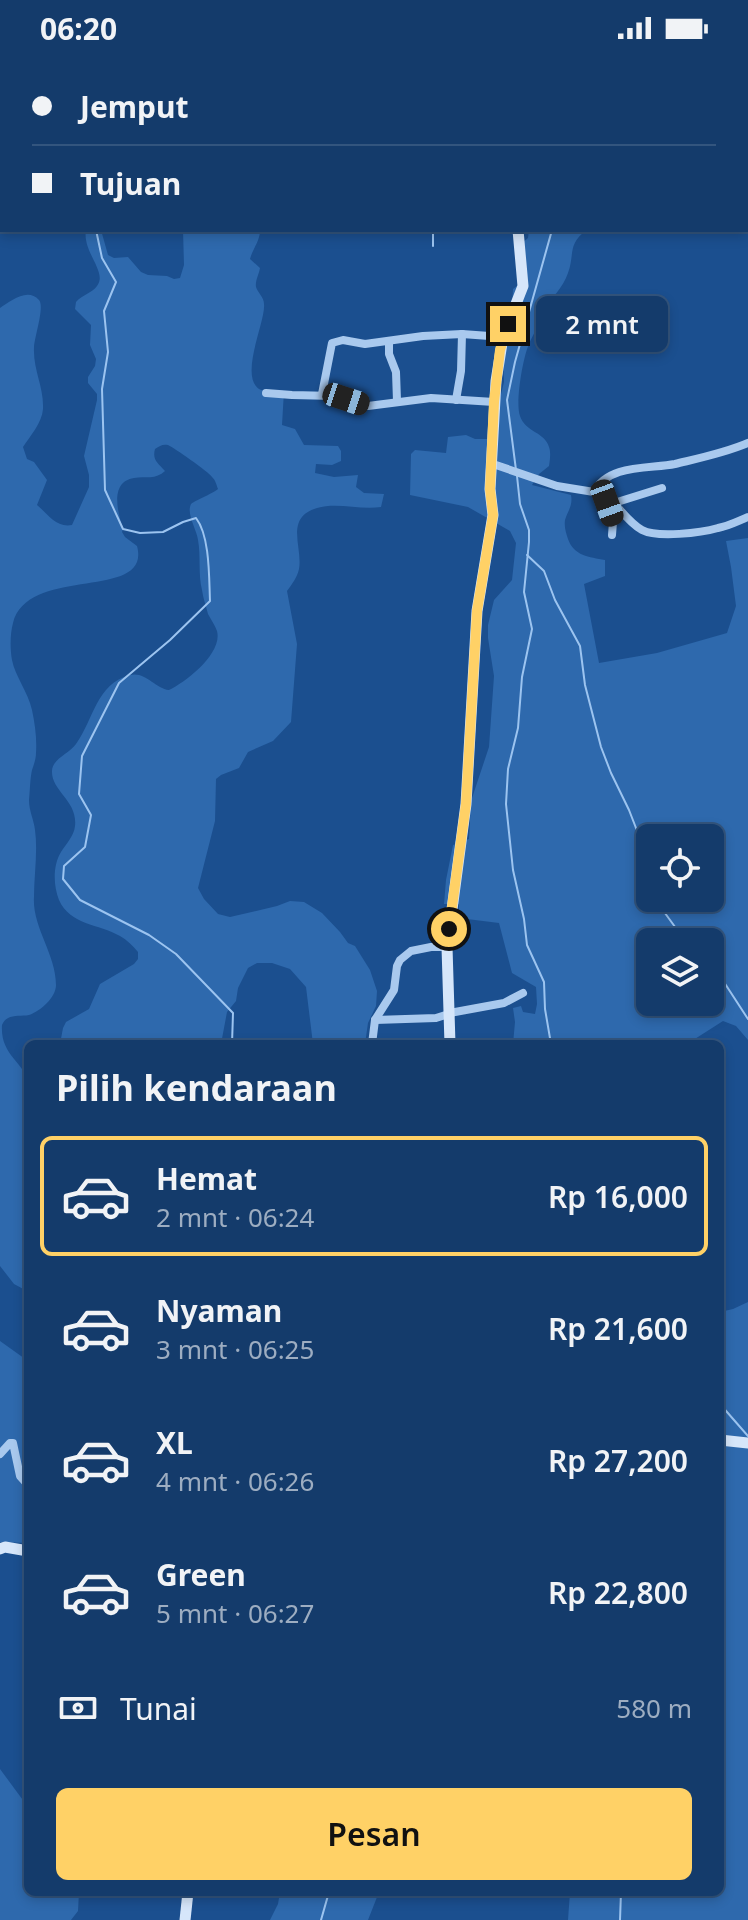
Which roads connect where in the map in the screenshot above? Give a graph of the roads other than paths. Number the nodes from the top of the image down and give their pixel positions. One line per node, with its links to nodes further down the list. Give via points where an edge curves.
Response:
1 (518, 232): 3 (street, via 523,286)
2 (462, 334): 3 (street); 4 (street); 7 (street)
3 (503, 337): 9 (street)
4 (389, 342): 6 (street, via 332,343); 8 (street)
5 (266, 393): 6 (street)
6 (322, 394): 8 (street, via 368,406)
7 (456, 400): 8 (street); 9 (street)
8 (397, 401)
9 (494, 402): 11 (street)
10 (748, 443): 13 (street, via 693,460 620,472)
11 (493, 464): 13 (street, via 557,486); 17 (street, via 493,515 477,611 466,804)
12 (662, 488): 14 (street)
13 (594, 492): 14 (street)
14 (610, 503): 15 (street, via 652,533 708,530); 16 (street)
15 (748, 517)
16 (612, 535)
17 (447, 947): 19 (street); 20 (street, via 406,954 397,966 394,990)
18 (523, 993): 19 (street, via 504,1003)
19 (448, 1015): 20 (street); 22 (street)
20 (375, 1020): 21 (street)
21 (372, 1040)
22 (450, 1040)
23 (724, 1440): 24 (street)
24 (748, 1443)
25 (0, 1454): 26 (street, via 13,1443)
26 (24, 1480)
27 (0, 1549): 28 (street)
28 (24, 1550)
29 (188, 1896): 30 (street)
30 (185, 1920)

